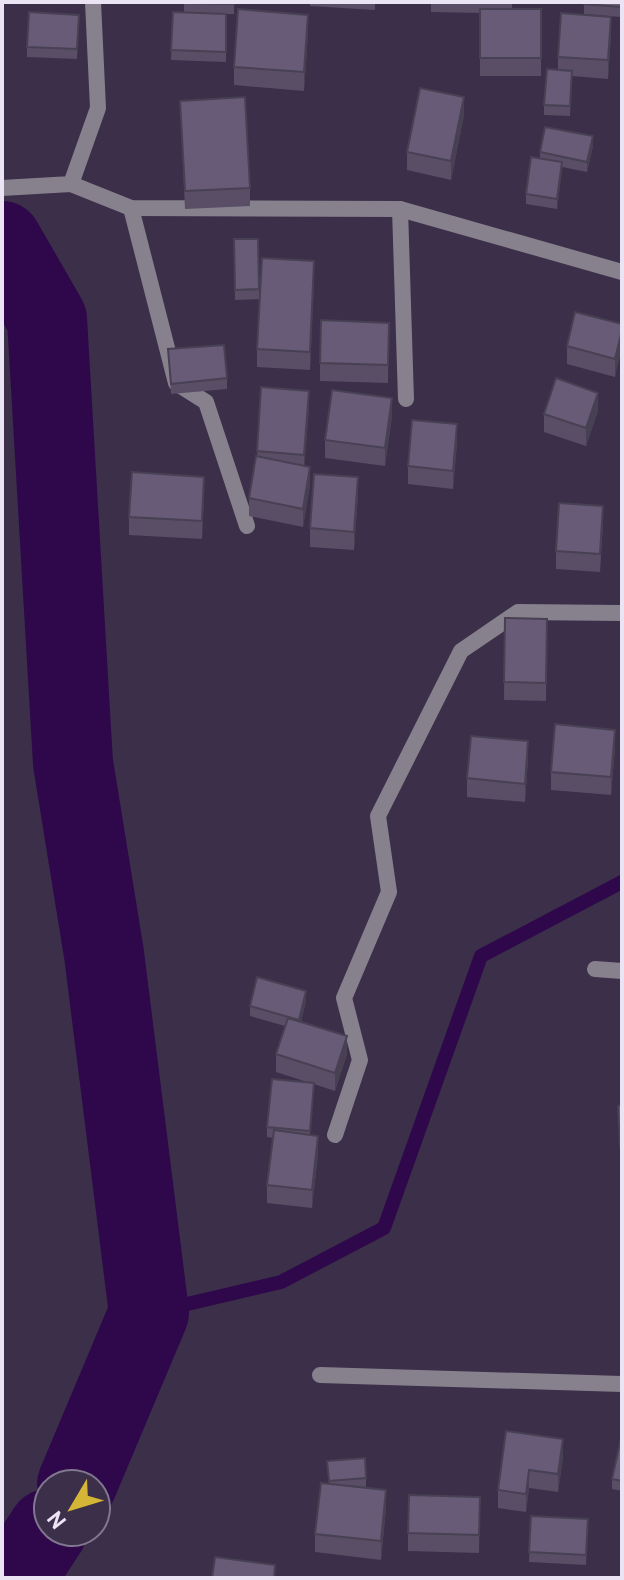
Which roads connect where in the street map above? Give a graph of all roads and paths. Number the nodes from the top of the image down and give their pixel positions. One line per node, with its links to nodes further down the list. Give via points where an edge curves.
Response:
1 (93, 2): 2 (street, via 98,108)
2 (71, 184): 3 (street); 4 (street)
3 (2, 188)
4 (131, 208): 5 (street); 8 (street, via 176,383 206,402)
5 (400, 209): 6 (street); 7 (street)
6 (622, 272)
7 (406, 399)
8 (247, 526)
9 (622, 613): 12 (street, via 518,612 461,651 378,816 389,892 344,998 360,1060)
10 (595, 969): 11 (street)
11 (622, 971)
12 (335, 1135)
13 (320, 1375): 14 (street)
14 (622, 1384)

